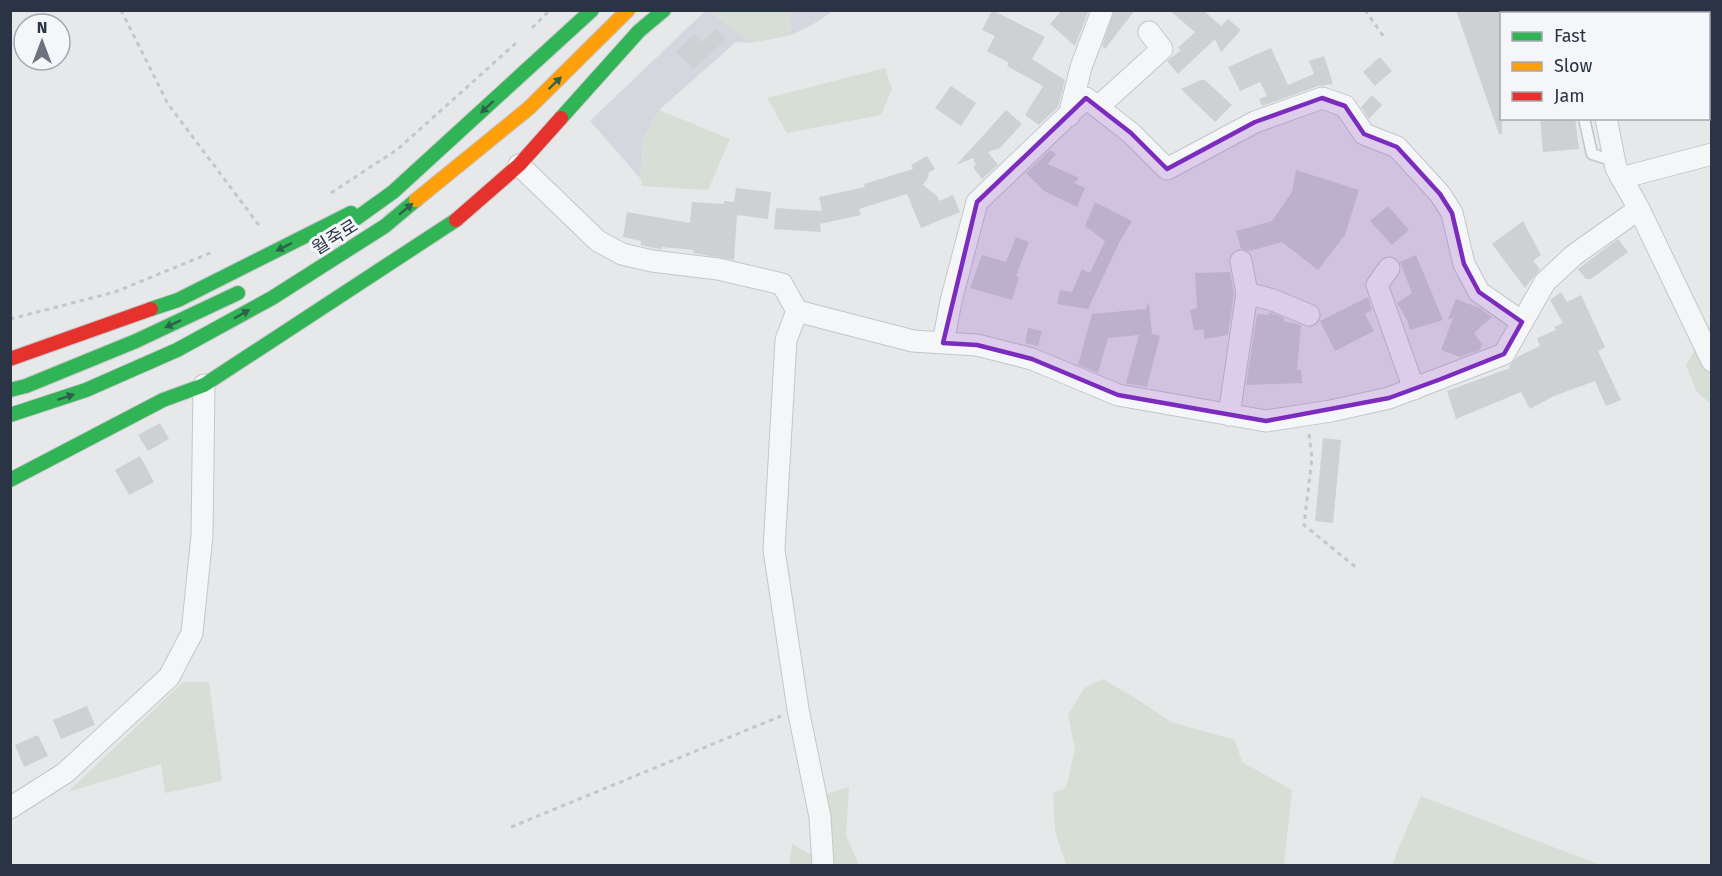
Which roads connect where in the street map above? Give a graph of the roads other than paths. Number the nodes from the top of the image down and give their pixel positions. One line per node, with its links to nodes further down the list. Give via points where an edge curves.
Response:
1 (592, 10): 13 (main road, 월죽로, one-way to 13)
2 (664, 10): 11 (main road, via 639,32)
3 (1102, 10): 7 (street, via 1081,67)
4 (629, 12): 29 (main road, 월죽로, one-way to 4, via 86,390 177,350 272,298 376,232 529,108)
5 (1149, 32): 6 (street, via 1162,49)
6 (1098, 107): 7 (street, via 1086,98); 22 (street, via 1167,169 1255,122 1288,110 1322,98 1345,106 1364,134 1397,147 1440,194 1452,213 1464,264 1479,292)
7 (1069, 117): 23 (street, via 977,202)
8 (1584, 120): 12 (lane, via 1592,154)
9 (1606, 120): 12 (street)
10 (1712, 154): 12 (street)
11 (519, 165): 20 (street, via 598,241 622,254 782,284); 26 (main road, via 465,214)
12 (1618, 170): 14 (street)
13 (393, 192): 15 (main road, 월죽로); 24 (main road, one-way to 24, via 178,300)
14 (1639, 209): 22 (street, via 1574,255 1545,282); 25 (street)
15 (320, 244)
16 (1241, 261): 19 (street)
17 (1389, 268): 27 (street, via 1377,285)
18 (253, 286): 28 (main road, one-way to 28, via 136,341)
19 (1247, 293): 21 (street); 30 (street)
20 (797, 311): 23 (street, via 913,341); 33 (street, via 786,340 774,550 798,709 820,817)
21 (1309, 315)
22 (1522, 322): 27 (street, via 1504,354)
23 (943, 343): 30 (street, via 977,345 1032,359 1118,394)
24 (10, 360)
25 (1712, 361)
26 (204, 386): 31 (main road, via 163,400); 32 (street, via 202,535 192,633 169,677 65,773)
27 (1414, 389): 30 (street, via 1389,398 1266,421)
28 (10, 390)
29 (10, 415)
30 (1229, 416)
31 (10, 480)
32 (10, 808)
33 (824, 866)

